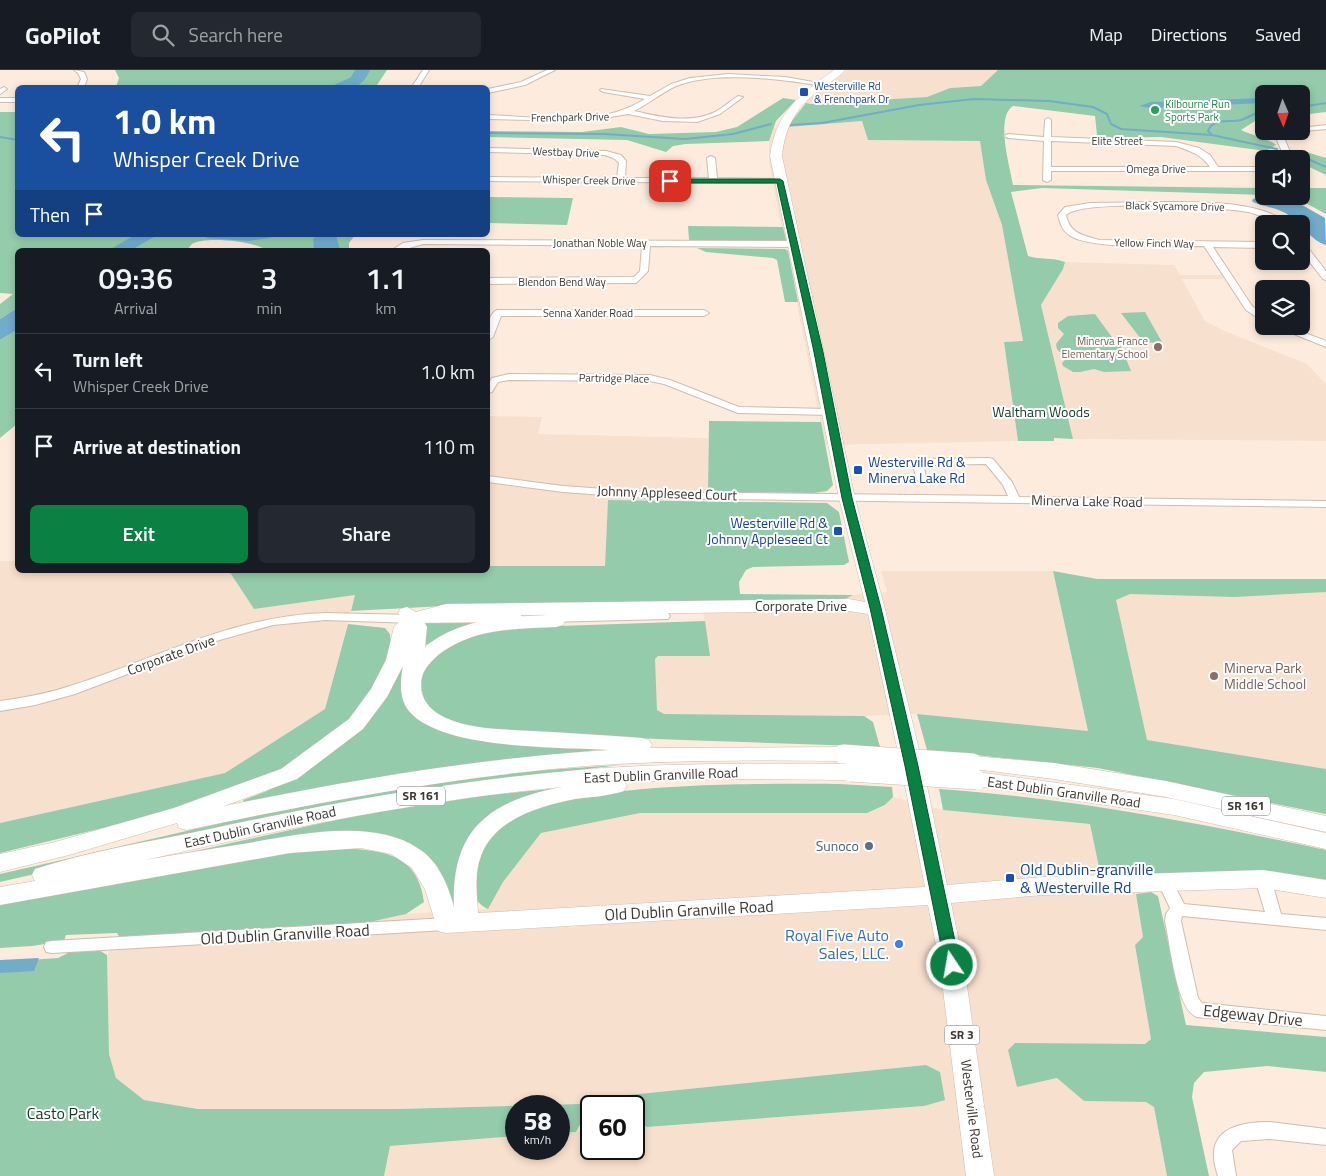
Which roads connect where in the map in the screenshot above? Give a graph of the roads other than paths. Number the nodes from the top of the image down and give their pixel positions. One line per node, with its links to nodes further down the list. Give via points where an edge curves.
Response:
1 (76, 70): 11 (street, via 84,79)
2 (426, 70): 12 (street)
3 (552, 70): 8 (street)
4 (778, 70): 9 (street)
5 (840, 70): 10 (main road, Westerville Road / SR 3)
6 (534, 72): 8 (street)
7 (703, 72): 9 (street, Frenchpark Drive); 16 (street, Frenchpark Drive)
8 (542, 73): 14 (street, via 523,84)
9 (772, 75): 10 (street, Frenchpark Drive)
10 (822, 84): 36 (main road, Westerville Road / SR 3, via 800,102 780,126 776,138)
11 (81, 85)
12 (416, 85)
13 (603, 90): 16 (street)
14 (490, 91)
15 (740, 97): 19 (street, via 717,113 700,119 676,121)
16 (651, 98): 19 (street, Frenchpark Drive)
17 (0, 100): 18 (street)
18 (15, 100)
19 (630, 112): 20 (street, Frenchpark Drive, via 599,118)
20 (490, 117)
21 (1048, 120): 26 (street)
22 (1326, 127): 23 (street)
23 (1312, 129): 25 (street)
24 (1008, 136): 26 (street, Elite Street)
25 (1326, 136)
26 (1048, 139): 29 (street); 31 (street, Elite Street, via 1176,144 1207,157)
27 (490, 150): 33 (street, Westbay Drive, via 606,153 618,157 623,163)
28 (711, 158): 35 (street)
29 (1047, 168): 31 (street, Omega Drive); 34 (street)
30 (1255, 169): 31 (street, Omega Drive)
31 (1216, 170)
32 (490, 179): 33 (street, Whisper Creek Drive)
33 (621, 180): 35 (street, Whisper Creek Drive)
34 (1047, 180)
35 (713, 181): 36 (street, Whisper Creek Drive)
36 (780, 181): 40 (main road, Westerville Road / SR 3)
37 (1064, 213): 38 (street, Black Sycamore Drive, via 1068,209 1090,205 1234,207); 41 (street, Yellow Finch Way, via 1062,220 1068,231 1090,241)
38 (1267, 215)
39 (646, 243): 40 (street, Jonathan Noble Way); 43 (street, Jonathan Noble Way, via 423,242); 46 (street, Blendon Bend Way, via 644,271 636,280)
40 (794, 244): 53 (main road, Westerville Road / SR 3)
41 (1207, 244): 42 (street, Yellow Finch Way); 47 (street, via 1249,308)
42 (1255, 244)
43 (400, 248)
44 (1310, 257): 45 (street)
45 (1326, 277)
46 (490, 281)
47 (1255, 312)
48 (704, 313): 49 (street, Senna Xander Road, via 497,313)
49 (490, 332)
50 (1302, 335): 51 (street)
51 (1326, 344)
52 (490, 387): 53 (street, Partridge Place, via 495,380 509,377 650,378 738,410)
53 (830, 412): 56 (main road, Westerville Road / SR 3)
54 (490, 479): 56 (street, Johnny Appleseed Court, via 646,495)
55 (922, 480): 57 (street, via 917,462 989,461 1008,484)
56 (847, 498): 57 (street, Minerva Lake Road); 59 (main road, Westerville Road / SR 3)
57 (1015, 500): 58 (street, Minerva Lake Road)
58 (1326, 504)
59 (876, 608): 60 (main road, Corporate Drive); 62 (main road, Corporate Drive, via 849,615); 77 (main road, Westerville Road / SR 3)
60 (446, 610): 61 (main road)
61 (408, 615): 62 (street, Corporate Drive); 63 (main road, via 418,627); 64 (street, Corporate Drive, via 272,622 232,632 66,692); 71 (main road, via 396,660 380,692 356,724 289,774 180,814)
62 (664, 616): 63 (main road, via 480,628 436,645)
63 (411, 675): 65 (main road, via 413,700 426,715 448,727 477,733)
64 (0, 706)
65 (846, 763): 66 (main road, East Dublin Granville Road / SR 161, bridge); 71 (main road, East Dublin Granville Road / SR 161, via 647,755 510,766 349,789); 75 (main road, East Dublin Granville Road / SR 161, via 636,773 442,793 209,837); 81 (main road, via 572,792 524,806 485,830 470,854)
66 (975, 772): 67 (main road, East Dublin Granville Road / SR 161)
67 (1058, 781): 68 (main road, East Dublin Granville Road / SR 161)
68 (1170, 798): 69 (main road, East Dublin Granville Road / SR 161); 70 (main road, East Dublin Granville Road / SR 161)
69 (1326, 824)
70 (1326, 841)
71 (59, 849): 72 (main road, East Dublin Granville Road / SR 161)
72 (0, 863)
73 (1263, 879): 74 (main road, Old Dublin Granville Road); 76 (main road, Old Dublin Granville Road); 80 (street)
74 (1166, 883): 77 (main road, Old Dublin Granville Road, via 1043,886); 79 (street)
75 (0, 886)
76 (1326, 889)
77 (938, 895): 81 (main road, Old Dublin Granville Road); 86 (main road, Westerville Road / SR 3, via 953,966)
78 (0, 896): 81 (main road, via 155,866 278,847 362,840 397,847 418,859 434,879)
79 (1179, 910): 80 (street); 84 (street, Edgeway Drive, via 1173,921 1190,1000 1197,1010)
80 (1275, 918): 82 (street)
81 (456, 924): 83 (street, Old Dublin Granville Road)
82 (1326, 924)
83 (52, 947)
84 (1326, 1023)
85 (1326, 1137): 87 (street, via 1236,1133 1228,1138 1222,1154)
86 (980, 1176)
87 (1227, 1176)

